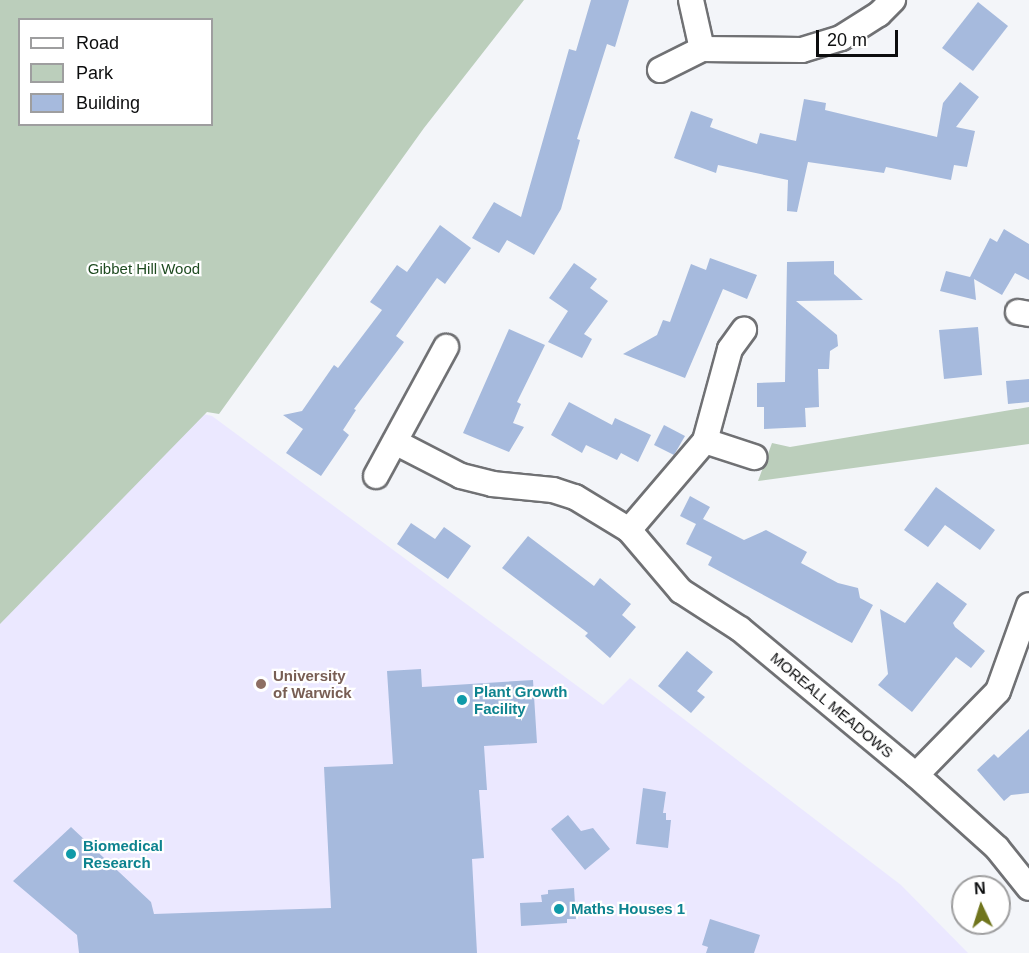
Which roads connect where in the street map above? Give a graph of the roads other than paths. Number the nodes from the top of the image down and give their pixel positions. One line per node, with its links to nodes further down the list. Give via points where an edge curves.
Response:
1 (691, 0): 3 (street)
2 (893, 0): 3 (street, via 879,14 841,38 802,50)
3 (702, 49): 4 (street)
4 (660, 70)
5 (744, 330): 7 (street, via 730,349)
6 (446, 347): 8 (street)
7 (705, 441): 9 (street); 11 (street)
8 (395, 442): 10 (street); 11 (street, MOREALL MEADOWS, via 461,476 575,497)
9 (754, 457)
10 (376, 476)
11 (629, 530): 13 (street, MOREALL MEADOWS, via 681,591 740,629)
12 (1029, 605): 13 (street, via 998,691)
13 (916, 775): 14 (street, MOREALL MEADOWS, via 997,848)
14 (1029, 888)

